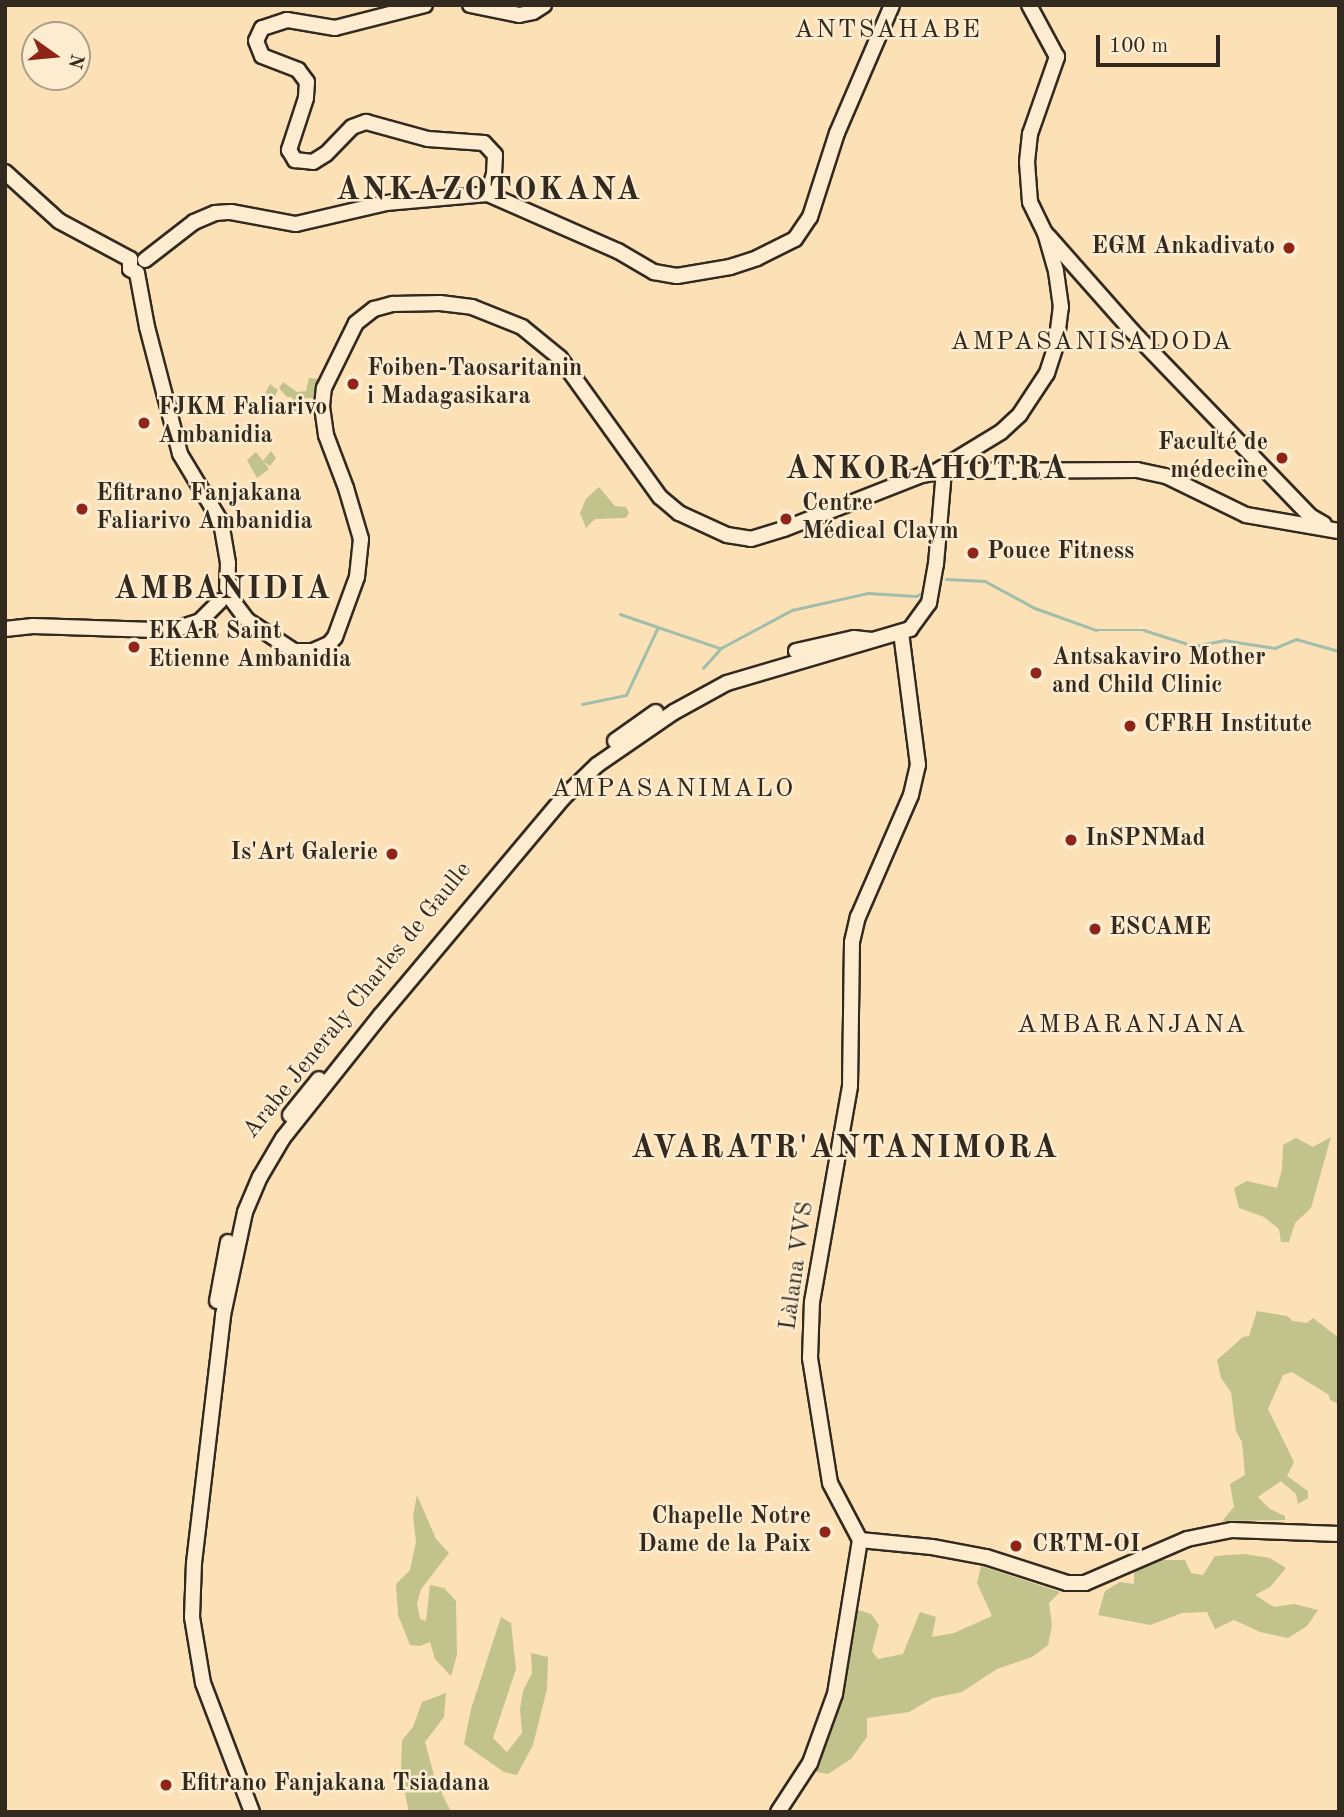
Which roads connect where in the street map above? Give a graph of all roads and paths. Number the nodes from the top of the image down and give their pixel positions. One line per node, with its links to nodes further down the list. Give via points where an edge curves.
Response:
1 (425, 5): 7 (street, via 335,28 287,20 262,28 256,41 262,56 290,66 307,82 289,150 295,160 313,162 352,127 366,122 428,139 484,143 495,155)
2 (470, 5): 3 (street, via 519,15)
3 (544, 5)
4 (892, 5): 7 (street, via 837,133 813,209 795,239 784,246 730,267 677,276 654,272 618,251)
5 (1029, 5): 8 (street, via 1057,57 1030,134 1027,162 1030,202)
6 (5, 172): 9 (street, via 59,221)
7 (488, 194): 10 (street, via 386,203 296,224 215,213 194,222)
8 (1045, 233): 11 (street); 12 (street)
9 (130, 259): 10 (street, via 137,255); 13 (street, via 130,269)
10 (145, 260): 13 (street, via 144,270)
11 (1070, 262): 12 (street); 17 (street)
12 (1056, 271): 14 (street, via 1061,307 1047,373 1020,414)
13 (137, 273): 22 (street, via 174,437 221,522 228,563)
14 (958, 465): 15 (street); 19 (street, via 1137,470 1166,476 1262,525)
15 (940, 471): 16 (street); 18 (street); 20 (street)
16 (910, 480): 18 (street, via 925,482 934,492); 22 (street, via 751,539 727,535 679,513 660,498 560,358 522,327 472,307 393,304 374,309 356,323 324,388 326,435 361,539 357,577 334,637 321,648 294,652 247,620)
17 (1299, 504): 19 (street); 21 (street)
18 (938, 510): 20 (street)
19 (1292, 525): 21 (street)
20 (939, 530): 24 (street, via 929,603 916,623)
21 (1339, 532)
22 (226, 597): 23 (street, via 200,621 182,627)
23 (5, 629)
24 (901, 633): 25 (street, Arabe Jeneraly Charles de Gaulle); 27 (street, Làlana VVS, via 918,765 911,795 858,917 852,942 850,1086 813,1302 810,1358 830,1483)
25 (873, 640): 28 (street, Arabe Jeneraly Charles de Gaulle, via 854,638 813,646 725,674 642,721 594,758 541,812 303,1097 252,1172 237,1208 219,1279 183,1618 199,1698); 29 (street, Arabe Jeneraly Charles de Gaulle, via 727,684 674,712 597,765 563,798 381,1015 283,1138 261,1177 245,1212 223,1315 194,1563 192,1617 202,1683)
26 (1339, 1534): 27 (street, via 1232,1530 1187,1539 1100,1578 1076,1583 986,1557)
27 (860, 1540): 30 (street, via 835,1694 810,1763)
28 (244, 1812)
29 (252, 1812)
30 (778, 1812)

